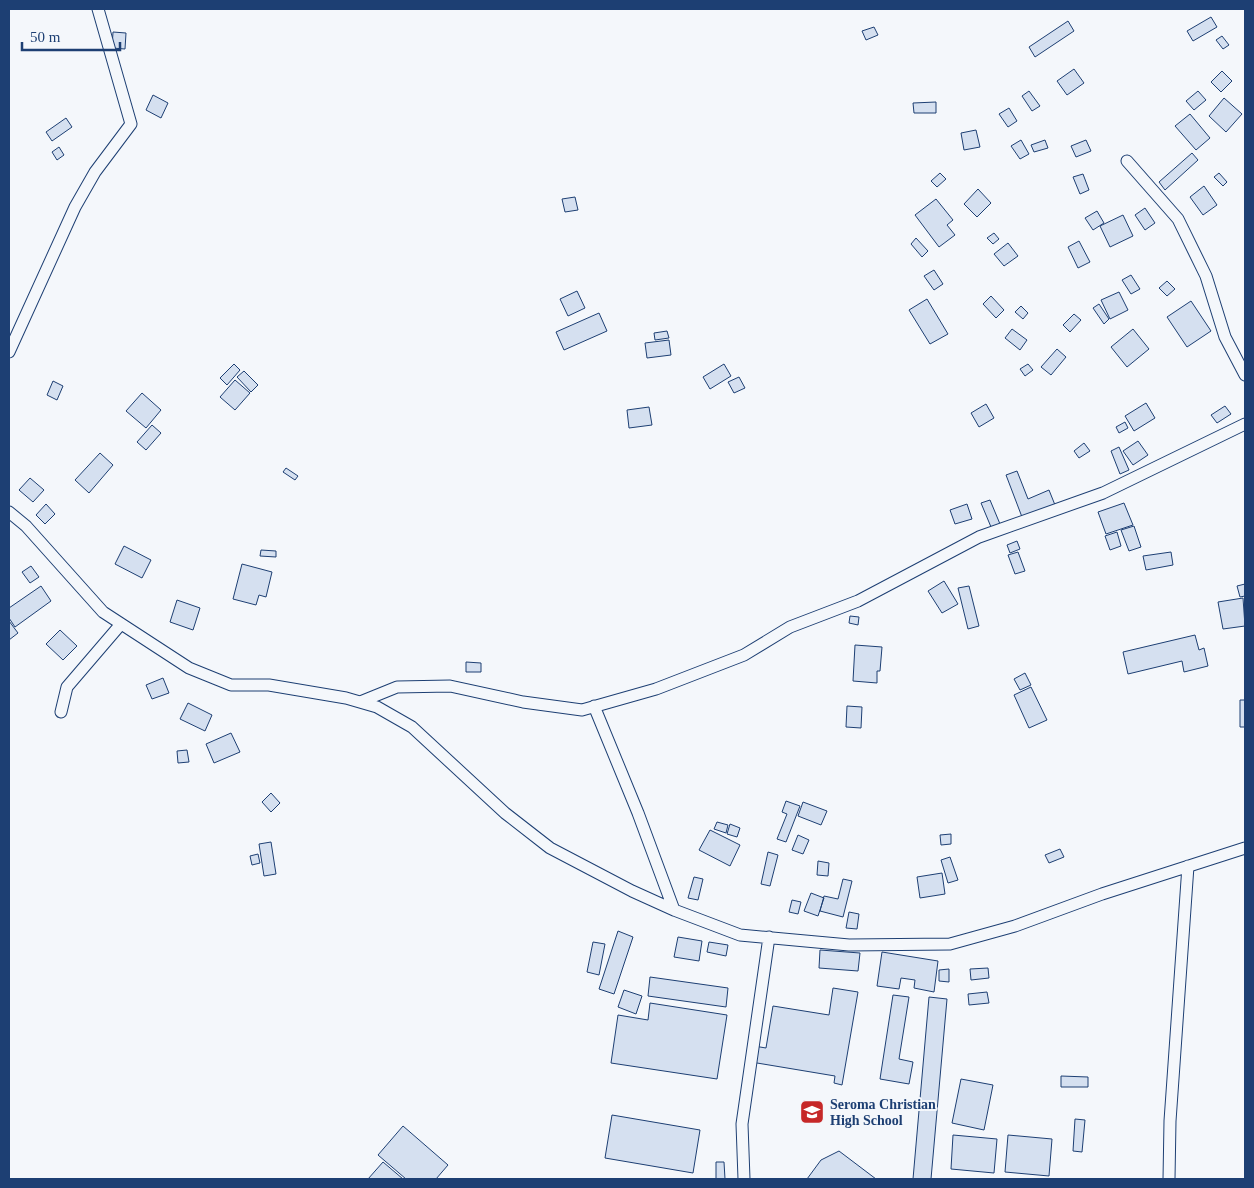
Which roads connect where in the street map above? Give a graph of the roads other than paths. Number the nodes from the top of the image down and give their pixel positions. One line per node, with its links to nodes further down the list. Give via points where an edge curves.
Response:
1 (98, 9): 3 (street, via 131,124 95,172)
2 (1127, 160): 4 (street, via 1178,219 1206,276 1225,338)
3 (9, 352)
4 (1245, 375)
5 (1245, 424): 9 (street, via 1104,493 979,537 858,601 790,627 744,655 656,688)
6 (9, 512): 7 (street, via 26,526 103,612)
7 (121, 624): 8 (street, via 189,668 231,685 269,685); 10 (street, via 67,687)
8 (360, 702): 9 (street, via 397,687 450,686 523,702 582,710); 13 (street, via 377,707 412,727 505,813 550,848)
9 (594, 706): 13 (street)
10 (60, 712)
11 (1245, 848): 12 (street)
12 (1188, 866): 14 (street, via 1015,926 950,944 849,944); 16 (street, via 1170,1121)
13 (674, 910): 14 (street, via 740,935)
14 (769, 937): 15 (street, via 742,1124)
15 (744, 1179)
16 (1169, 1179)

